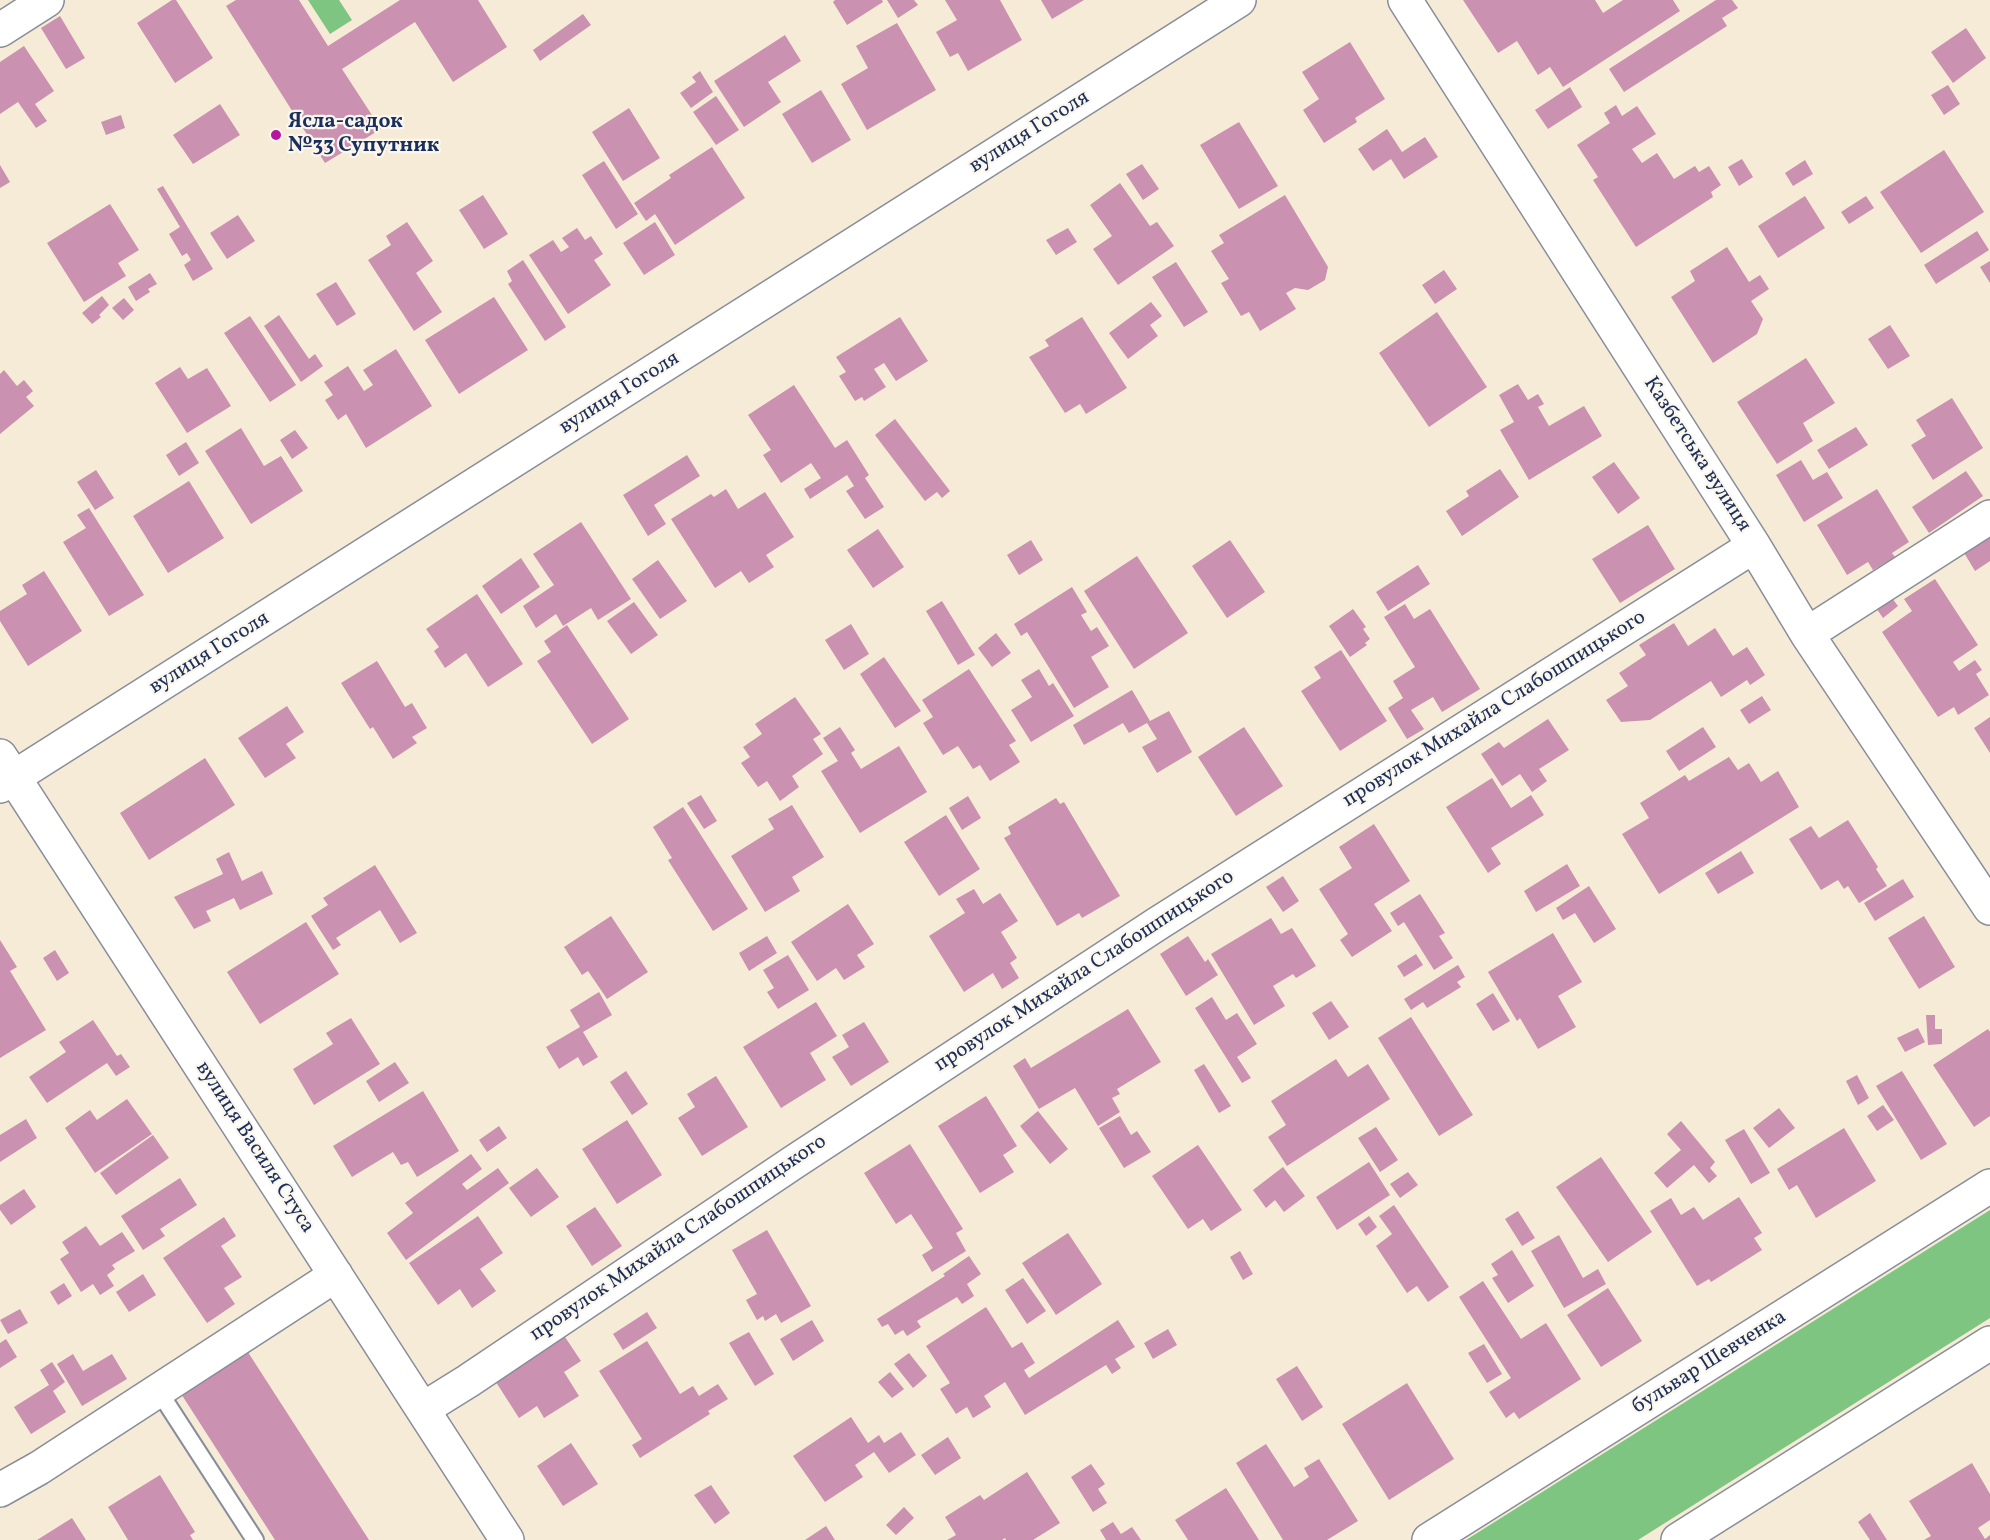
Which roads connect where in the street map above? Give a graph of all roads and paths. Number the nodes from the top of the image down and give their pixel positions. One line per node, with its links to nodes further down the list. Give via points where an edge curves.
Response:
1 (47, 0): 4 (street)
2 (1239, 0): 8 (street, вулиця Гоголя)
3 (1405, 0): 6 (street, Казбетська вулиця)
4 (0, 30)
5 (1990, 517): 7 (street)
6 (1754, 546): 7 (street, Казбетська вулиця); 14 (street, провулок Михайла Слабошпицького, via 1156,924)
7 (1807, 634): 9 (street, Казбетська вулиця)
8 (5, 773): 11 (street, вулиця Василя Стуса)
9 (1990, 908)
10 (1990, 1186): 18 (street, бульвар Шевченка)
11 (336, 1275): 13 (street); 14 (street, вулиця Василя Стуса)
12 (1990, 1343): 19 (street)
13 (158, 1390): 15 (street); 16 (lane)
14 (423, 1409): 17 (street, вулиця Василя Стуса)
15 (0, 1490)
16 (255, 1540)
17 (507, 1540)
18 (1429, 1540)
19 (1678, 1540)

